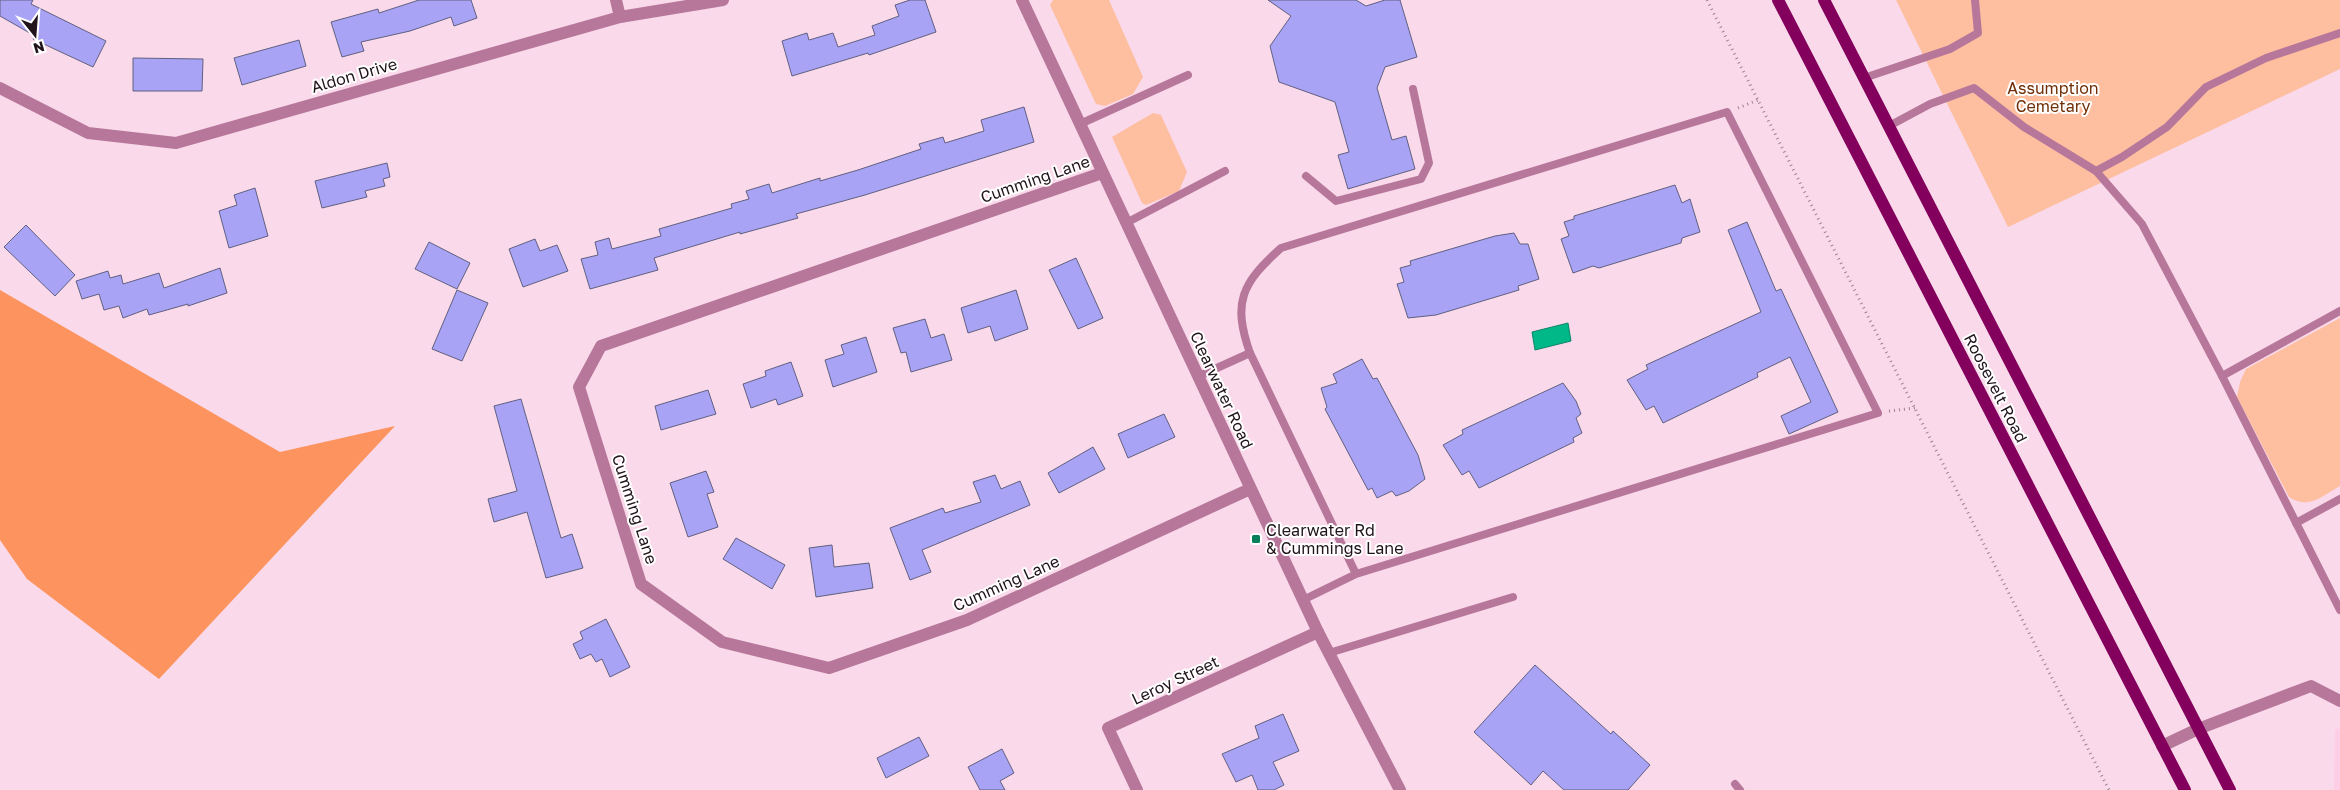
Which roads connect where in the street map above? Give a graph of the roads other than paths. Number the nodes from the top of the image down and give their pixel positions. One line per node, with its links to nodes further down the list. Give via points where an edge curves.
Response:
1 (616, 0): 7 (street)
2 (723, 0): 7 (street, Aldon Drive)
3 (1022, 0): 13 (street, Clearwater Road)
4 (1778, 0): 35 (main road, Roosevelt Road)
5 (1824, 0): 10 (main road, Roosevelt Road)
6 (1975, 0): 10 (lane, via 1978,33 1950,49)
7 (620, 17): 11 (street, Aldon Drive, via 176,143 88,133)
8 (2340, 33): 16 (lane, via 2266,58 2206,87 2167,127)
9 (1188, 75): 13 (lane)
10 (1864, 78): 14 (main road, Roosevelt Road)
11 (0, 88)
12 (1414, 89): 18 (lane, via 1429,163 1421,179 1336,201)
13 (1080, 124): 17 (street, Clearwater Road)
14 (1888, 126): 16 (lane, via 1930,104 1974,88 2024,127); 34 (main road, Roosevelt Road)
15 (1225, 171): 19 (lane)
16 (2096, 171): 22 (lane, via 2142,224)
17 (1102, 172): 19 (street, Clearwater Road); 24 (street, Cumming Lane, via 601,346 579,387 641,584 722,642 829,668 967,620)
18 (1306, 176)
19 (1126, 222): 23 (street, Clearwater Road)
20 (2340, 311): 22 (lane)
21 (1250, 353): 23 (lane); 27 (lane); 27 (lane, via 1242,330 1240,310 1246,288 1261,266 1281,248 1727,112 1878,413)
22 (2222, 376): 26 (lane)
23 (1197, 377): 24 (street, Clearwater Road)
24 (1250, 489): 29 (street, Clearwater Road)
25 (2340, 499): 26 (lane)
26 (2296, 523): 30 (lane)
27 (1356, 574): 29 (lane)
28 (1513, 597): 32 (lane)
29 (1303, 600): 31 (street, Clearwater Road)
30 (2340, 610)
31 (1318, 632): 32 (street, Clearwater Road); 36 (street, Leroy Street, via 1108,728)
32 (1329, 653): 37 (street, Clearwater Road)
33 (2340, 701): 34 (street, via 2311,686)
34 (2198, 729): 35 (street); 39 (main road, Roosevelt Road)
35 (2162, 746): 38 (main road, Roosevelt Road)
36 (1137, 790)
37 (1400, 790)
38 (2185, 790)
39 (2230, 790)

